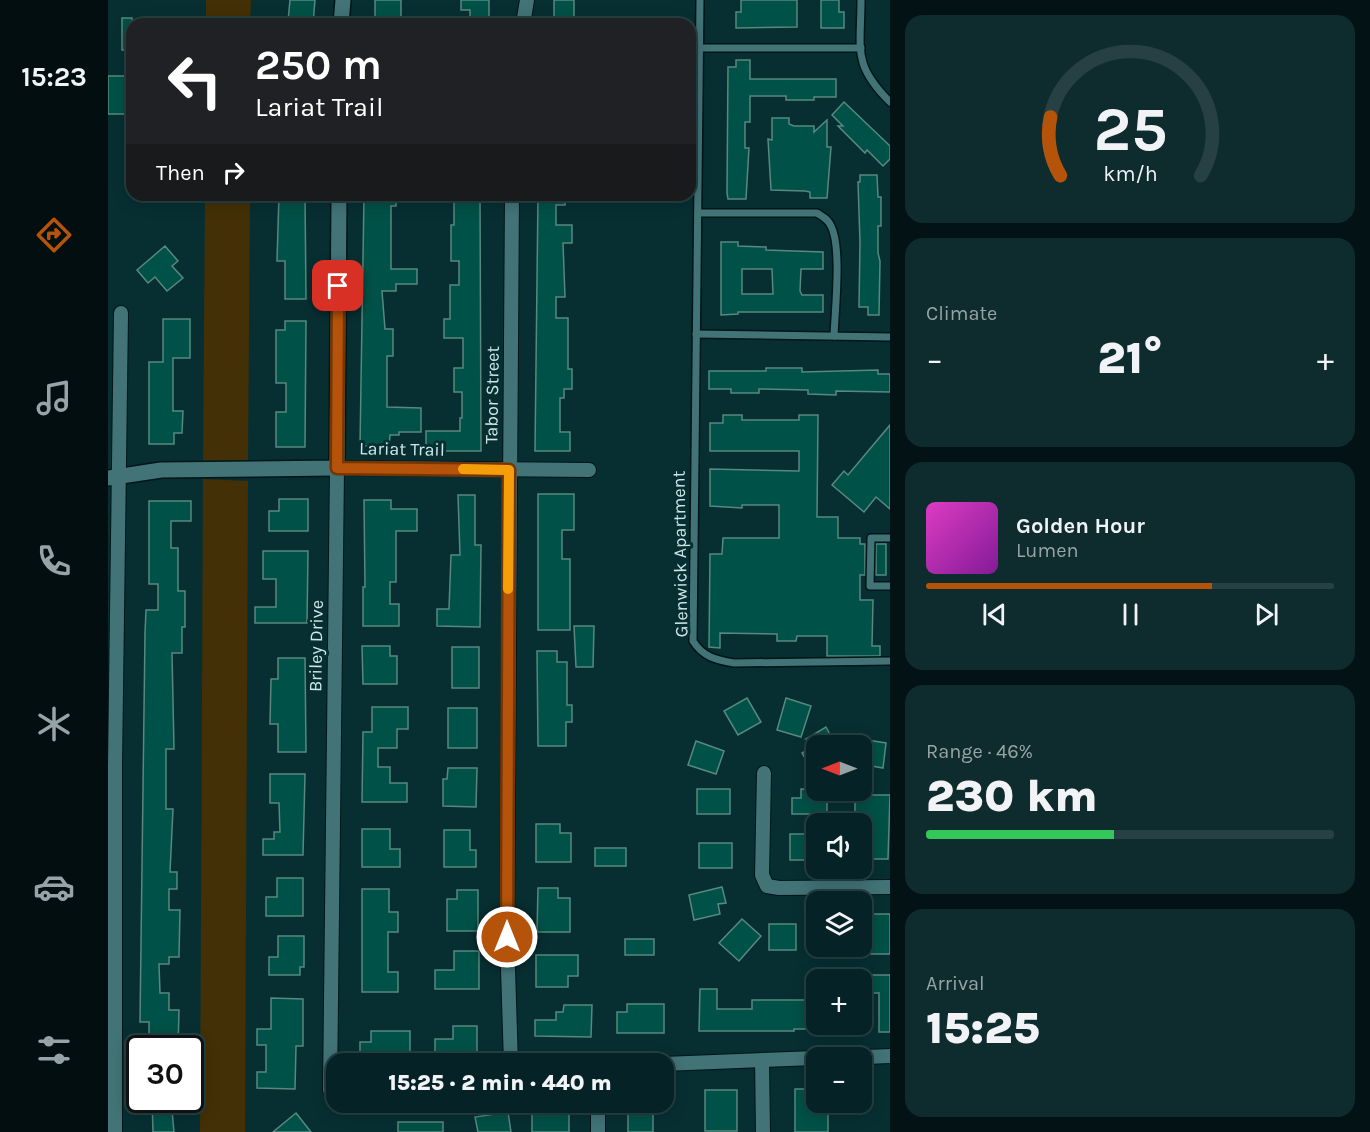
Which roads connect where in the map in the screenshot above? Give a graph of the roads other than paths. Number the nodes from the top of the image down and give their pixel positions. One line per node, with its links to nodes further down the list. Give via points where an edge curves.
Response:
1 (343, 0): 5 (street)
2 (527, 0): 6 (street)
3 (700, 0): 7 (lane, Glenwick Apartment)
4 (861, 0): 8 (lane)
5 (342, 18)
6 (524, 18)
7 (700, 48): 8 (lane); 12 (lane, Glenwick Apartment)
8 (861, 48): 9 (lane, via 867,78)
9 (890, 102)
10 (339, 201): 17 (street, Briley Drive)
11 (512, 201): 18 (street, Tabor Street)
12 (698, 213): 14 (lane, Glenwick Apartment); 15 (lane, via 817,213 827,219 836,249)
13 (121, 312): 20 (street)
14 (696, 334): 15 (lane); 23 (lane, Glenwick Apartment, via 693,641 700,652 716,661 734,663)
15 (834, 336): 16 (lane)
16 (890, 337)
17 (337, 468): 18 (street, Lariat Trail); 20 (street, Lariat Trail, via 161,470); 26 (street, Briley Drive)
18 (509, 470): 19 (street, Lariat Trail); 27 (street, Tabor Street, via 507,937)
19 (589, 470)
20 (114, 478): 33 (street)
21 (890, 538): 22 (lane, via 871,538 870,586)
22 (890, 586)
23 (890, 662)
24 (764, 773): 25 (street, via 762,875 767,886)
25 (890, 888)
26 (330, 1053)
27 (511, 1053)
28 (890, 1056): 29 (street)
29 (872, 1057)
30 (806, 1058): 31 (street)
31 (762, 1060): 32 (street); 37 (street)
32 (674, 1064)
33 (112, 1092): 35 (street)
34 (598, 1113): 36 (street)
35 (115, 1132)
36 (598, 1132)
37 (763, 1132)

